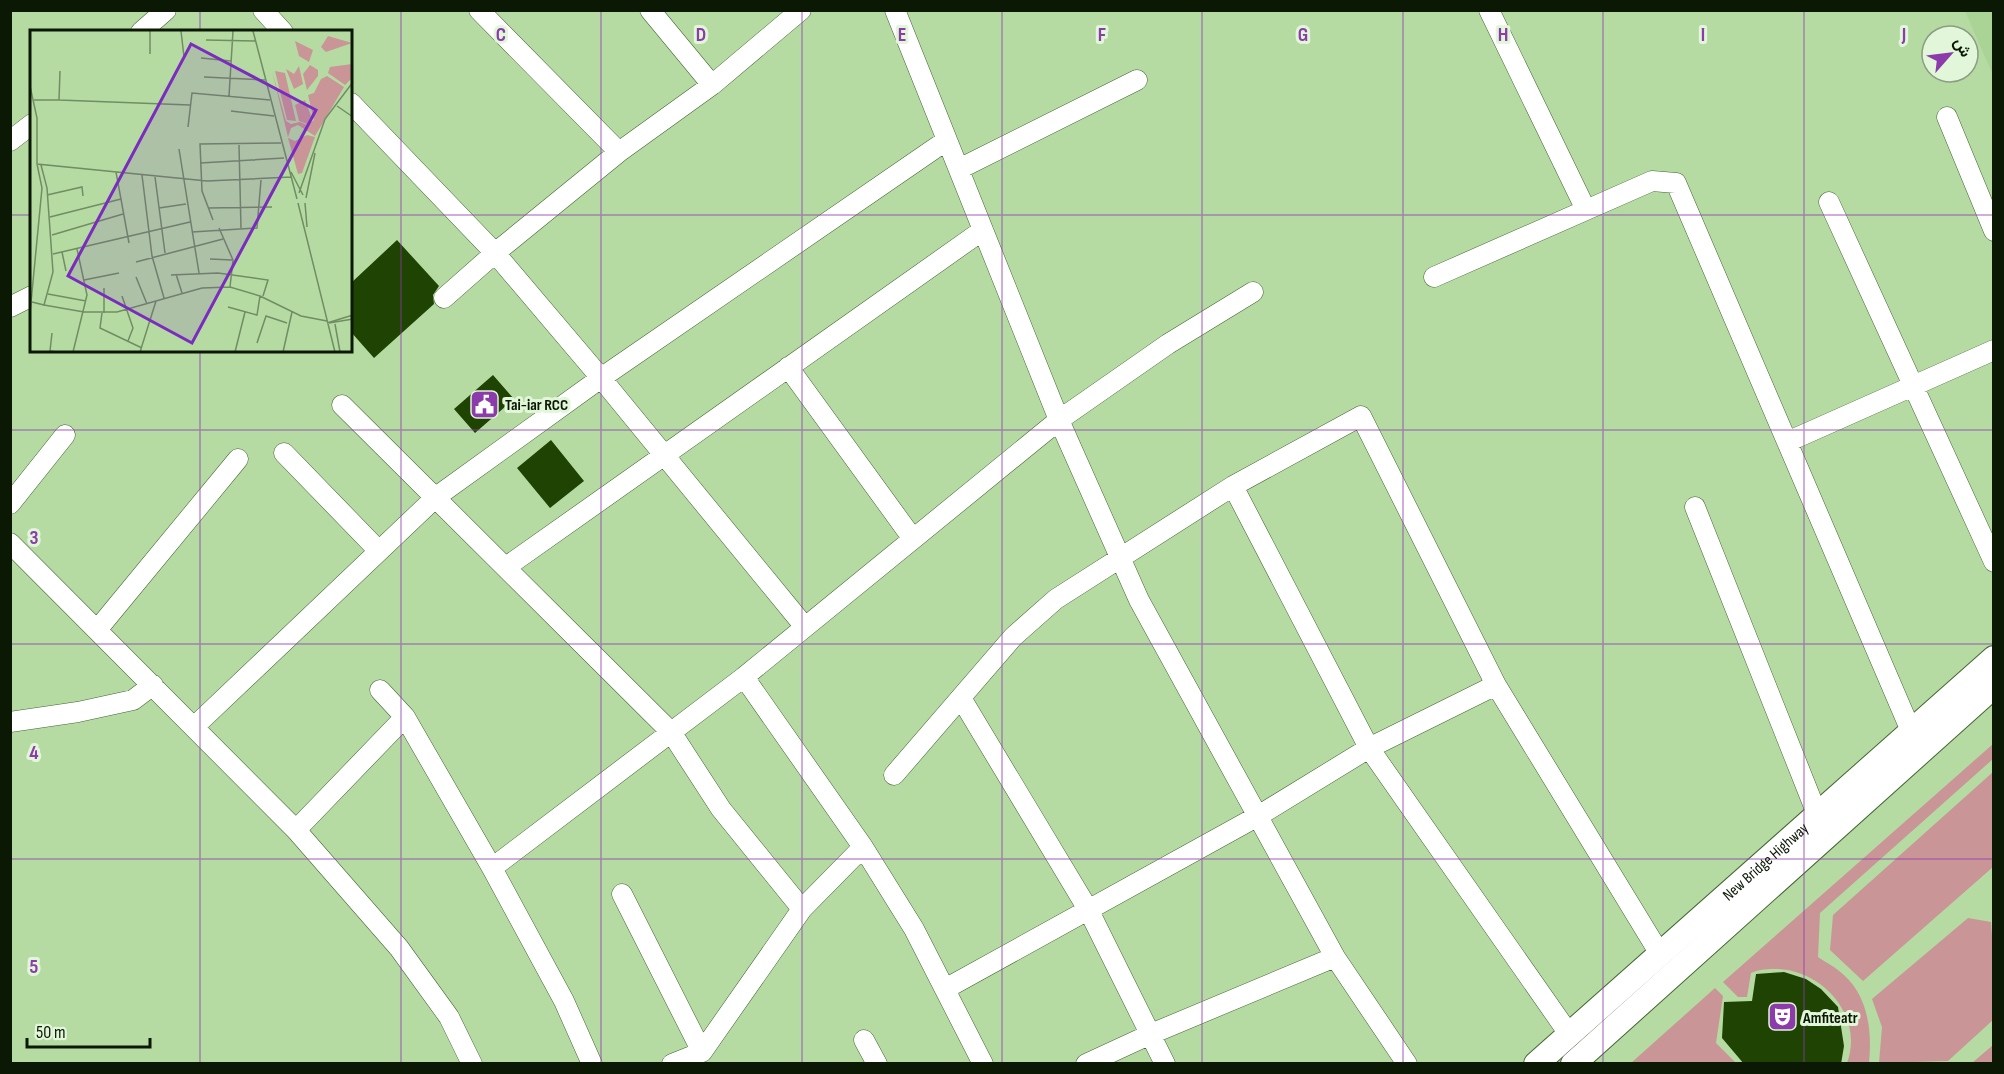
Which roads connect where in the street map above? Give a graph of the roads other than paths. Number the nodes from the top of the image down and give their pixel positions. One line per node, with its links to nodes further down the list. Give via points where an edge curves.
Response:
1 (166, 10): 8 (street)
2 (263, 10): 9 (street)
3 (479, 10): 17 (street)
4 (650, 10): 11 (street)
5 (801, 10): 11 (street)
6 (895, 10): 15 (street)
7 (1489, 10): 20 (street)
8 (143, 30)
9 (281, 30)
10 (1137, 80): 18 (street)
11 (712, 85): 17 (street)
12 (352, 104): 23 (street)
13 (1947, 117): 22 (street)
14 (30, 126): 16 (street)
15 (947, 140): 18 (street); 31 (street)
16 (10, 141)
17 (619, 152): 23 (street)
18 (959, 169): 21 (street)
19 (1828, 202): 32 (street)
20 (1586, 210): 24 (street); 36 (street, via 1652,181 1676,183)
21 (983, 230): 30 (street); 34 (street)
22 (1994, 231)
23 (495, 253): 27 (street); 31 (street)
24 (1434, 277)
25 (1252, 292): 34 (street, via 1168,344)
26 (30, 297): 28 (street)
27 (444, 298)
28 (10, 307)
29 (1994, 350): 32 (street)
30 (788, 368): 38 (street); 44 (street)
31 (601, 378): 38 (street); 41 (street)
32 (1913, 386): 36 (street); 48 (street)
33 (342, 405): 41 (street)
34 (1059, 420): 44 (street); 47 (street)
35 (65, 435): 42 (street)
36 (1787, 442): 62 (street)
37 (284, 453): 46 (street)
38 (664, 455): 49 (street); 50 (street)
39 (238, 459): 51 (street)
40 (1233, 486): 47 (street); 55 (street, via 1361,416); 64 (street)
41 (436, 497): 46 (street); 49 (street)
42 (10, 504)
43 (1695, 507): 66 (street)
44 (912, 539): 50 (street)
45 (10, 543): 51 (street)
46 (379, 551): 61 (street)
47 (1119, 557): 58 (street, via 1056,599 1013,637); 67 (street)
48 (1994, 562)
49 (506, 567): 63 (street)
50 (805, 627): 53 (street)
51 (97, 630): 54 (street)
52 (1994, 658): 62 (main road, New Bridge Highway)
53 (744, 676): 63 (street); 69 (street)
54 (153, 685): 60 (street, via 133,700); 61 (street)
55 (1496, 685): 64 (street); 74 (street)
56 (1994, 686): 90 (main road, New Bridge Highway)
57 (380, 690): 59 (street)
58 (961, 698): 65 (street); 73 (street)
59 (405, 717): 68 (street); 70 (street)
60 (10, 722)
61 (195, 726): 68 (street)
62 (1911, 731): 66 (main road, New Bridge Highway)
63 (671, 732): 70 (street); 72 (street, via 721,809)
64 (1369, 748): 67 (street); 78 (street)
65 (894, 775)
66 (1817, 814): 74 (main road, New Bridge Highway)
67 (1258, 816): 73 (street); 75 (street)
68 (296, 830): 81 (street, via 399,948 449,1017)
69 (863, 847): 72 (street); 76 (street, via 914,928)
70 (492, 868): 82 (street, via 564,1001)
71 (622, 894): 80 (street)
72 (802, 909): 80 (street)
73 (1089, 911): 76 (street); 77 (street)
74 (1660, 954): 78 (main road, New Bridge Highway)
75 (1335, 957): 77 (street); 88 (street)
76 (945, 989): 85 (street)
77 (1151, 1034): 86 (street); 87 (street)
78 (1569, 1034): 89 (main road, New Bridge Highway)
79 (864, 1040): 84 (street)
80 (702, 1052): 83 (street)
81 (472, 1064)
82 (592, 1064)
83 (672, 1064)
84 (877, 1064)
85 (983, 1064)
86 (1086, 1064)
87 (1165, 1064)
88 (1407, 1064)
89 (1536, 1064)
90 (1573, 1064)

